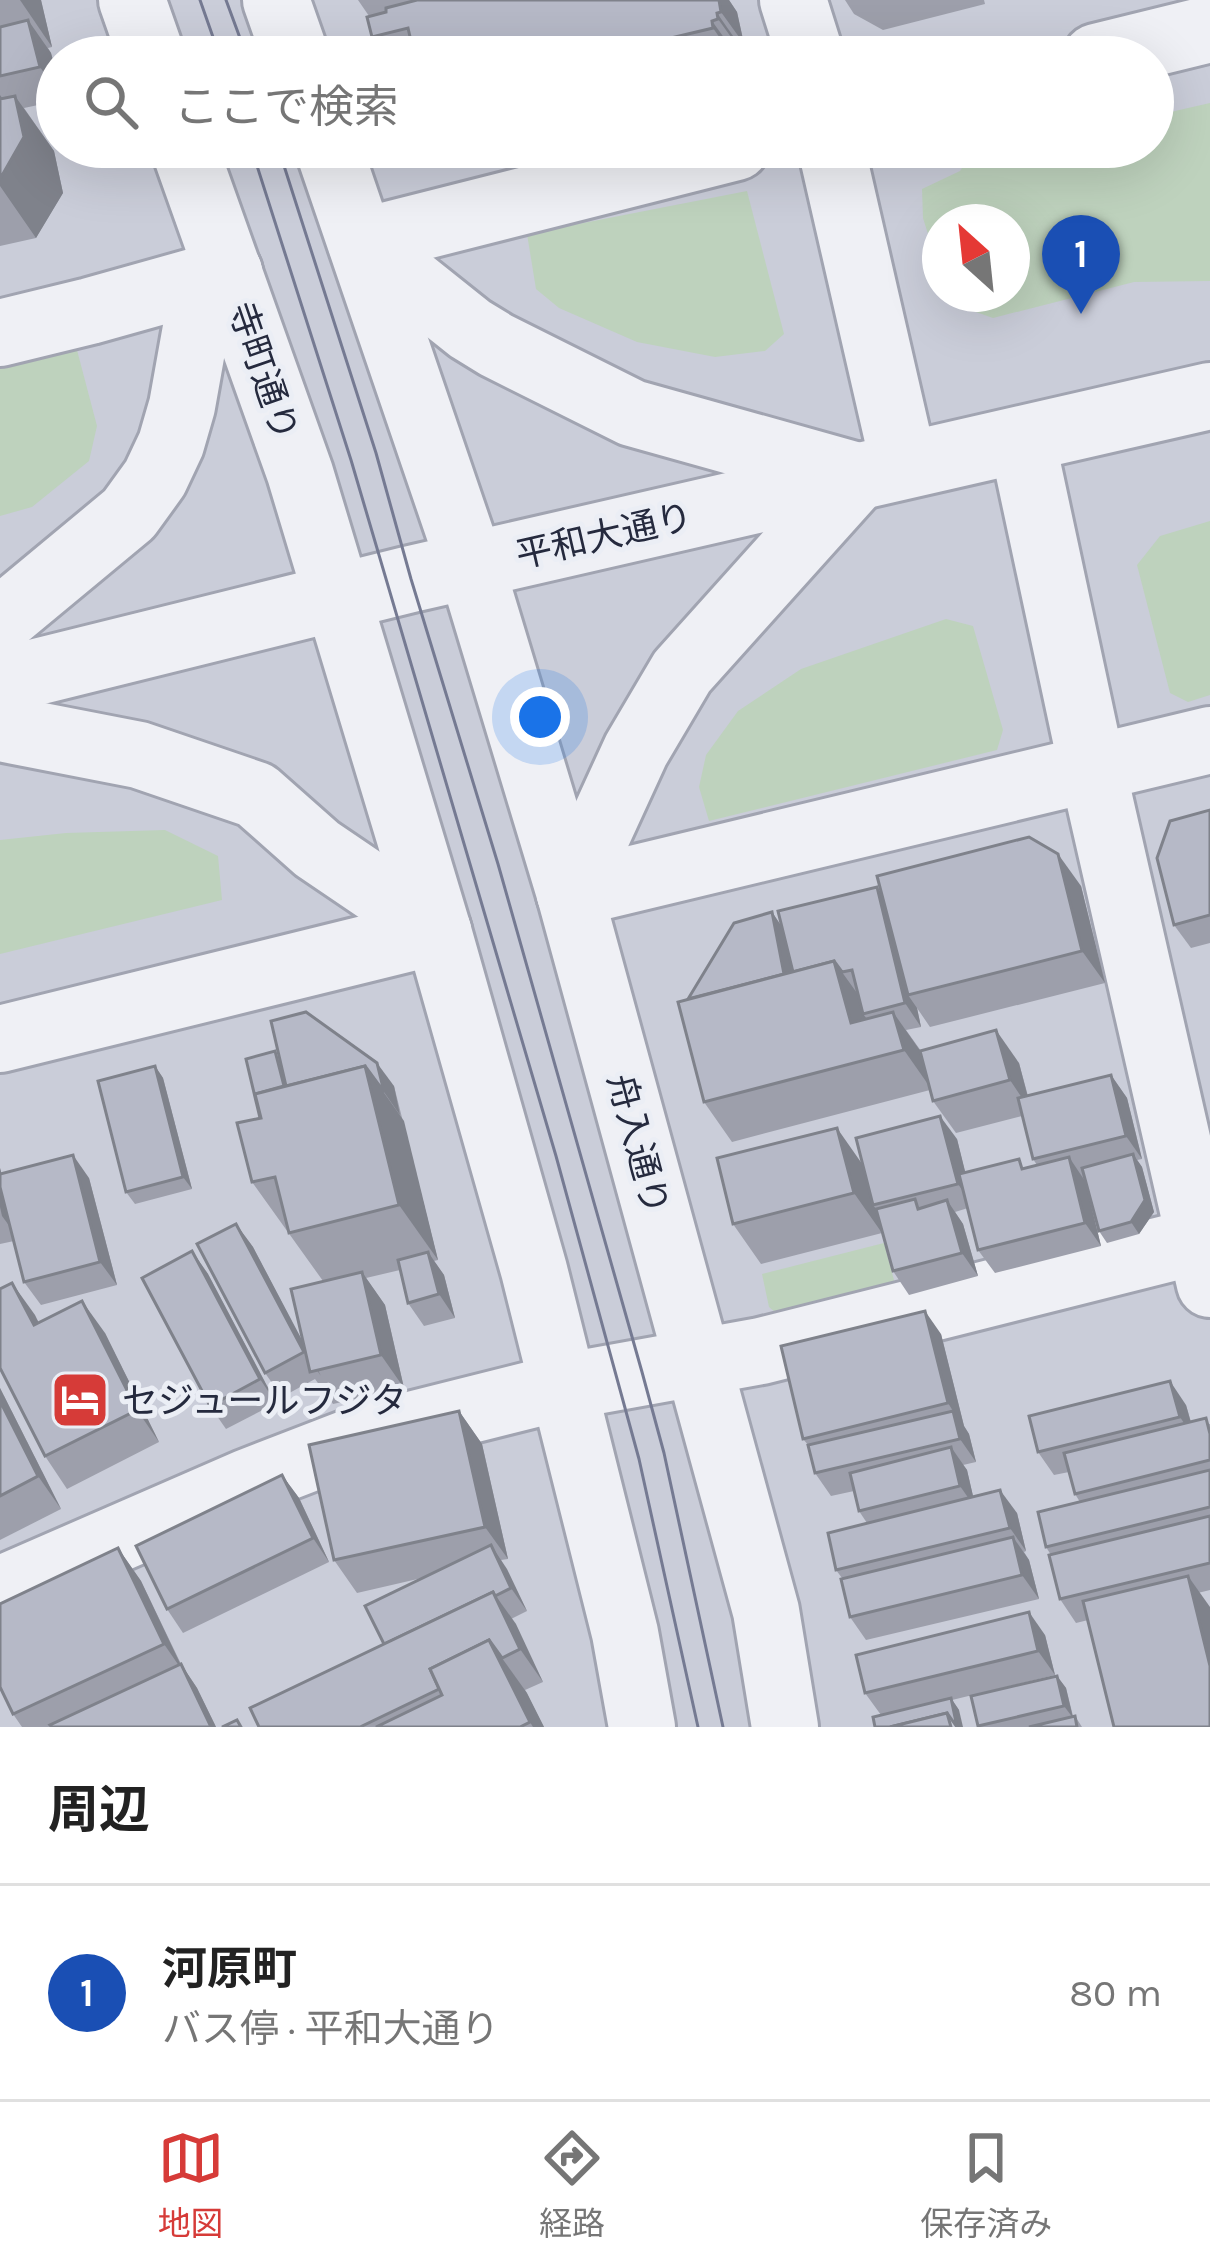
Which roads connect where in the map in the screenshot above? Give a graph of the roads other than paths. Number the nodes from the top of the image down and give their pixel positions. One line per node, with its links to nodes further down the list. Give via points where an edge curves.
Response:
1 (132, 0): 5 (street)
2 (276, 0): 6 (street)
3 (793, 0): 7 (street)
4 (1210, 29): 8 (street)
5 (145, 36)
6 (289, 36)
7 (804, 36)
8 (1174, 38)
9 (192, 168): 14 (street, 寺町通り)
10 (336, 168): 13 (street)
11 (653, 168): 13 (street)
12 (834, 168): 18 (street)
13 (362, 242): 18 (street, via 470,329 632,413); 19 (street)
14 (229, 272): 15 (street); 20 (street, 寺町通り); 21 (street, via 200,311 182,406 155,478 129,514)
15 (0, 333)
16 (1210, 396): 17 (street, 平和大通り)
17 (1022, 440): 18 (street, 平和大通り); 25 (street)
18 (881, 471): 19 (street, 平和大通り); 26 (street, via 682,672 636,750)
19 (471, 566): 20 (street, 平和大通り); 26 (street, 舟入通り)
20 (339, 598): 22 (street, 平和大通り); 27 (street)
21 (0, 621)
22 (0, 681)
23 (0, 728): 27 (street, via 139,754 256,795)
24 (1210, 740): 25 (street)
25 (1092, 767): 26 (street); 29 (street)
26 (571, 894): 30 (street, 舟入通り)
27 (438, 931): 28 (street); 31 (street)
28 (0, 1039)
29 (1206, 1255): 30 (street)
30 (698, 1361): 31 (street); 34 (street, 舟入通り, via 766,1610)
31 (562, 1387): 32 (street, via 367,1436); 33 (street)
32 (0, 1590)
33 (642, 1727)
34 (785, 1727)

